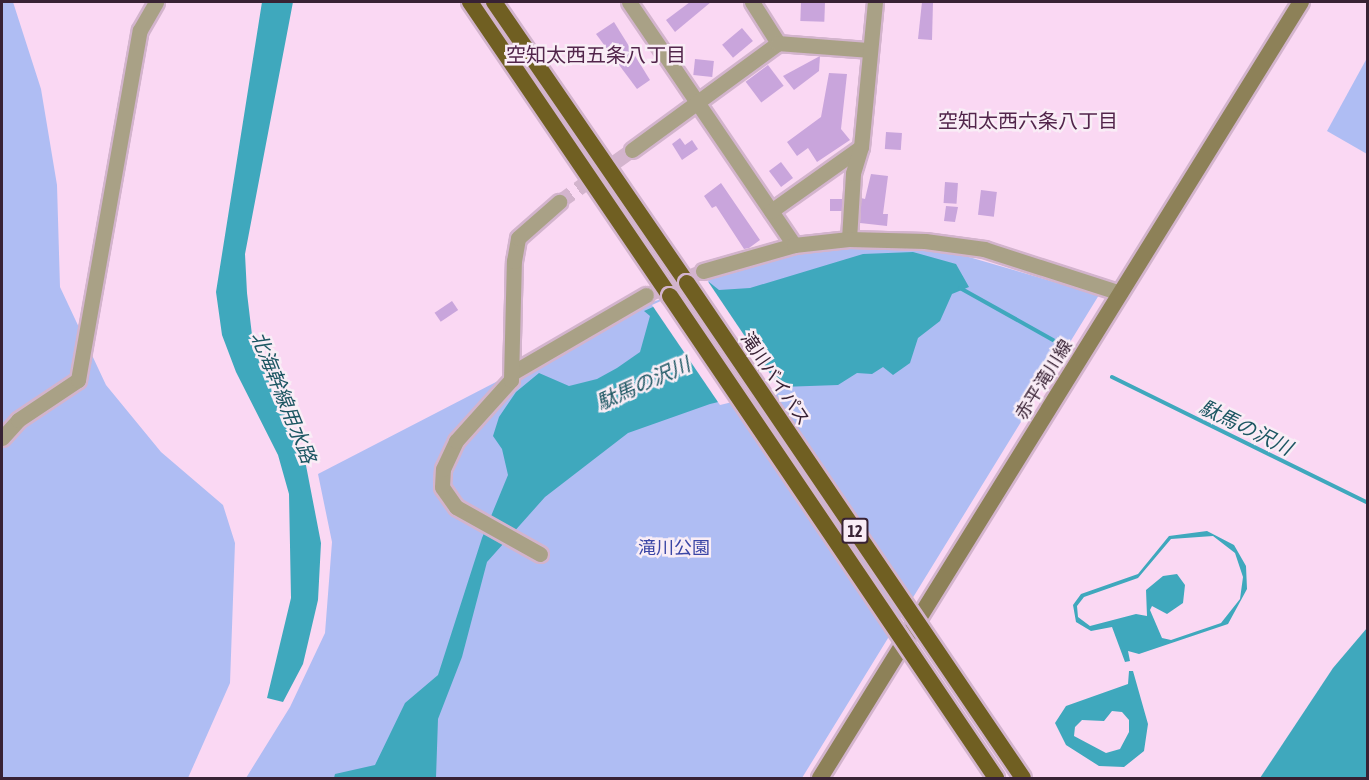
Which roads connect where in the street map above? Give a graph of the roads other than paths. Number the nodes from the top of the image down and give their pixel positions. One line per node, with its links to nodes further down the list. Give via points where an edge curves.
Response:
1 (156, 2): 21 (street, via 140,30 78,380 18,420)
2 (470, 2): 24 (highway, 12, bridge)
3 (495, 2): 25 (highway, 滝川バイパス / 12, bridge)
4 (628, 2): 10 (street)
5 (752, 2): 8 (street)
6 (875, 2): 9 (street)
7 (1301, 2): 18 (main road, 赤平滝川線)
8 (778, 43): 9 (street); 10 (street)
9 (870, 50): 11 (street)
10 (699, 104): 12 (street); 14 (street)
11 (861, 147): 14 (street); 15 (street, via 853,173)
12 (632, 150)
13 (559, 202): 20 (street, via 519,238 514,261)
14 (771, 211): 16 (street)
15 (849, 239): 16 (street); 18 (street, via 925,241 984,249)
16 (794, 245): 17 (street)
17 (702, 271)
18 (1120, 293): 23 (main road, 赤平滝川線)
19 (646, 295): 20 (street)
20 (512, 373): 22 (street, via 504,389 456,441 443,469 442,488 456,507)
21 (2, 438)
22 (540, 554)
23 (820, 778)
24 (996, 778)
25 (1023, 778)

